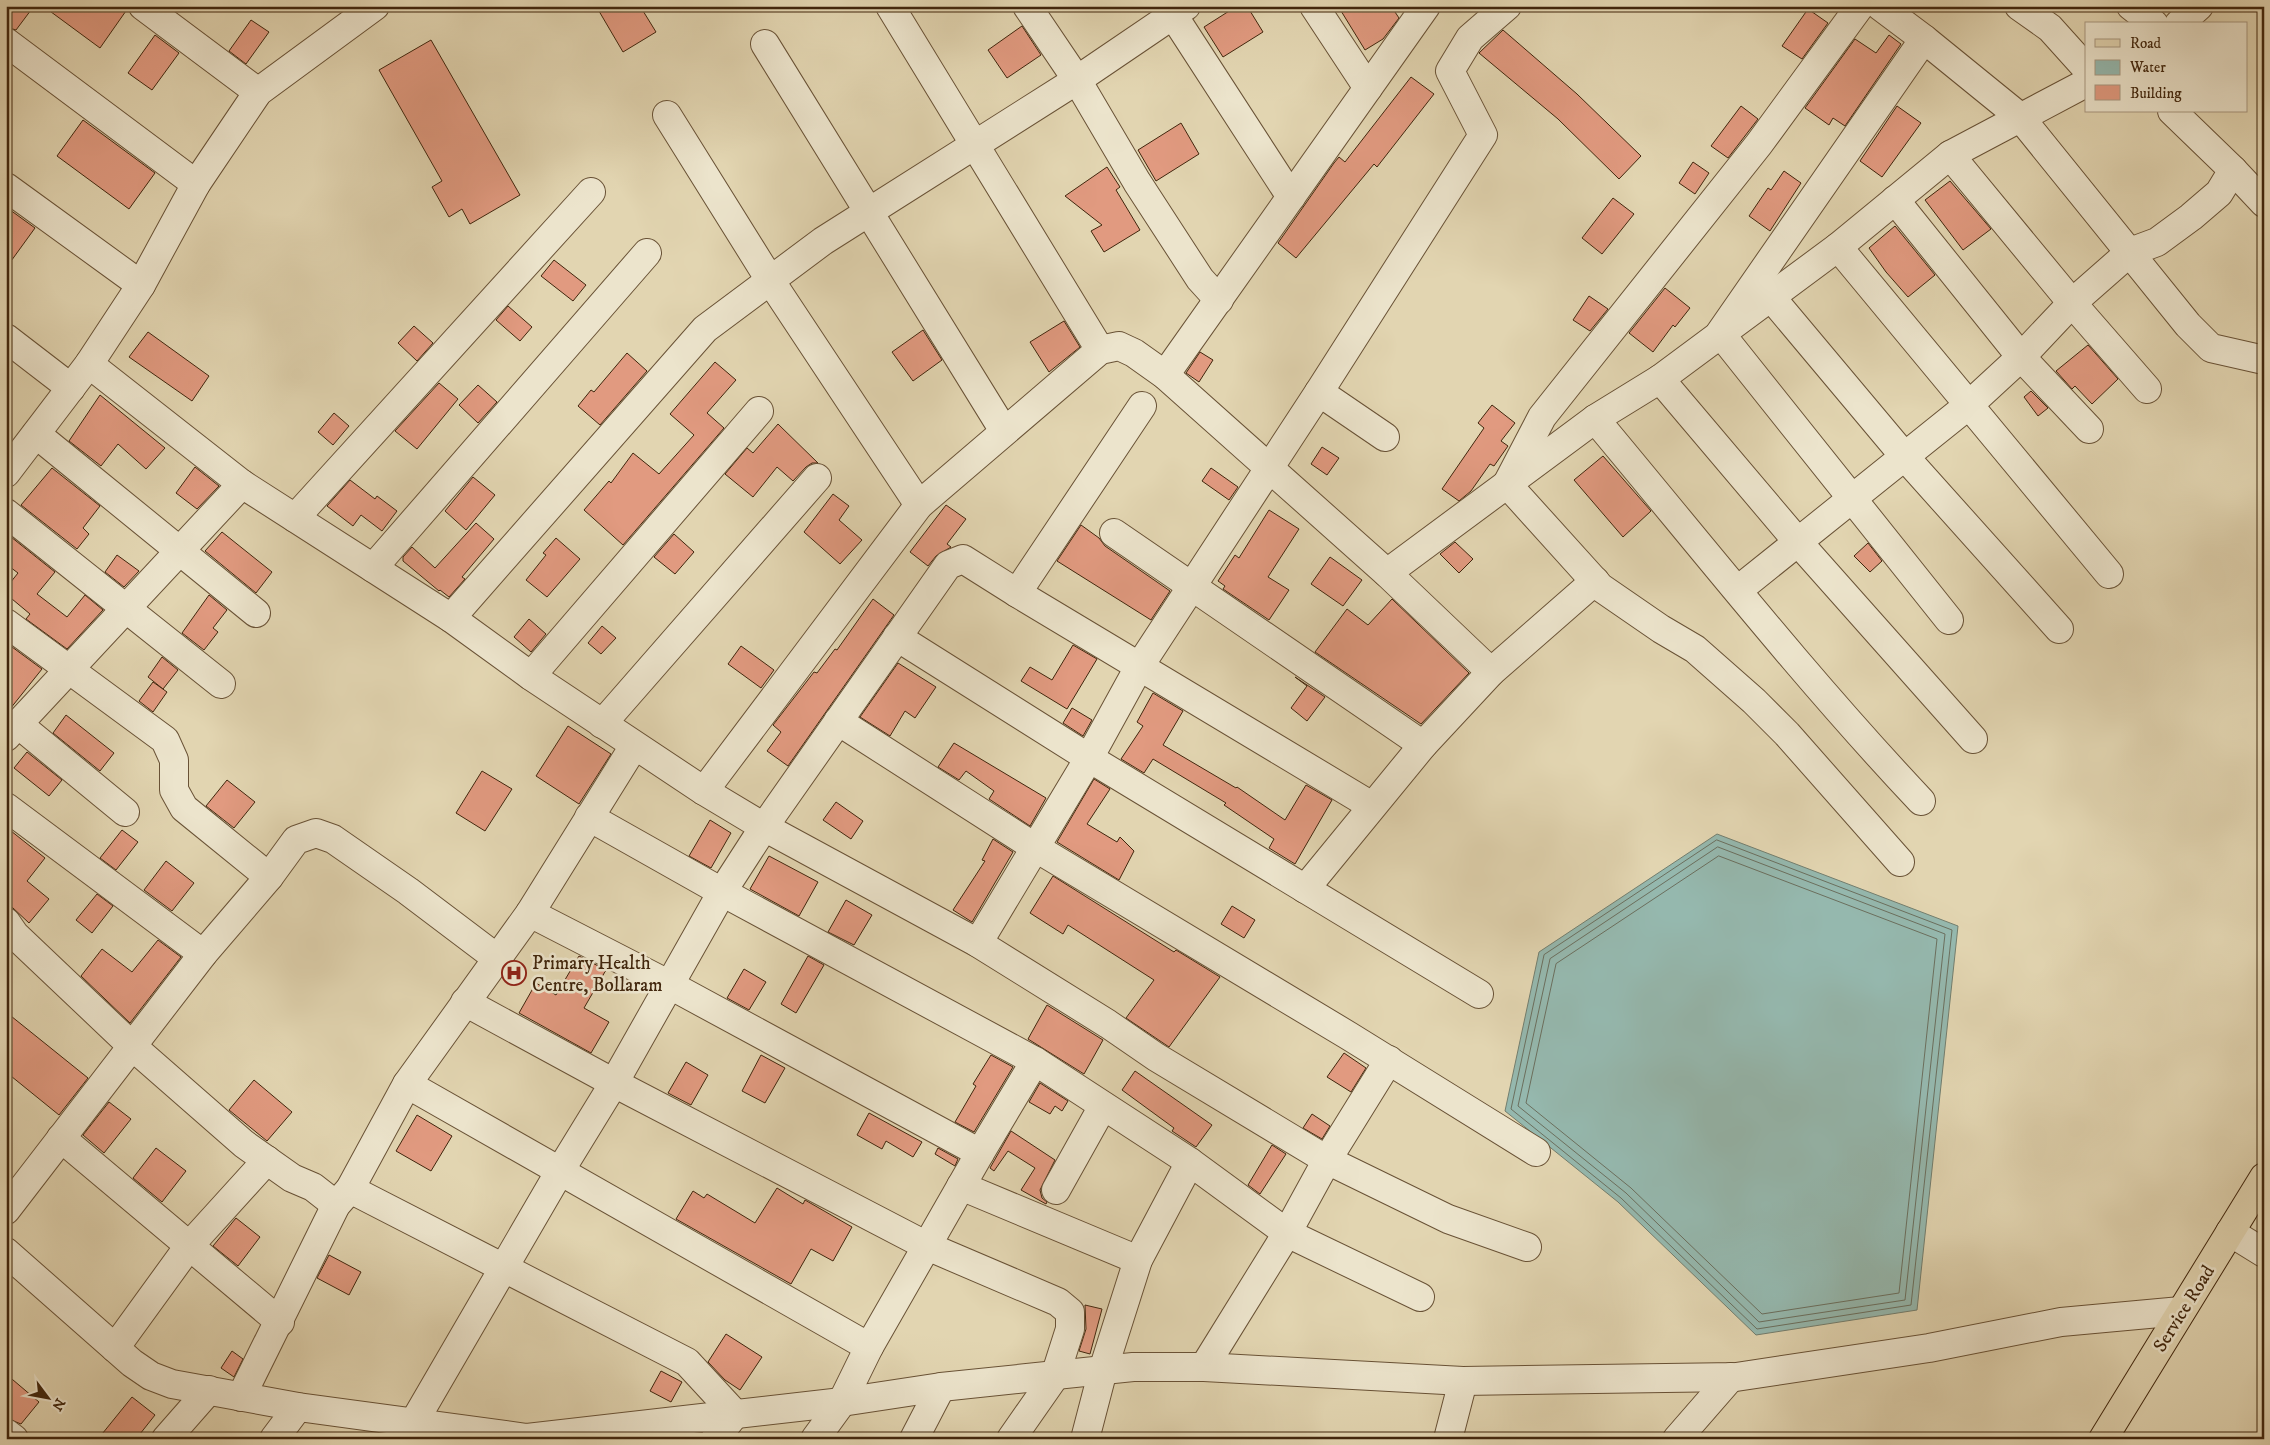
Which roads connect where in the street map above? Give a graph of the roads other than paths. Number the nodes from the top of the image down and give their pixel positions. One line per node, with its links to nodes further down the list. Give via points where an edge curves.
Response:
1 (143, 6): 23 (street)
2 (890, 6): 27 (street)
3 (1027, 6): 20 (street)
4 (1314, 6): 22 (street)
5 (1426, 6): 22 (street)
6 (1507, 6): 55 (street, via 1470,38 1450,71 1482,135)
7 (1860, 6): 69 (street, via 1759,144 1542,417)
8 (1880, 6): 16 (street)
9 (2019, 6): 19 (street, via 2050,28)
10 (2131, 6): 14 (street)
11 (2199, 6): 15 (street)
12 (356, 11): 23 (street)
13 (1179, 11): 20 (street); 33 (street)
14 (2151, 22)
15 (2181, 22)
16 (1924, 39): 26 (street); 45 (street)
17 (6, 42): 30 (street)
18 (765, 44): 36 (street)
19 (2085, 67)
20 (1077, 80): 27 (street); 43 (street, via 1137,182 1200,279)
21 (2085, 84): 26 (street)
22 (1368, 88): 33 (street)
23 (258, 92): 30 (street)
24 (2173, 112): 29 (street)
25 (667, 115): 40 (street)
26 (2020, 117): 28 (street); 39 (street)
27 (975, 145): 36 (street); 47 (street)
28 (1950, 155): 34 (street); 44 (street)
29 (2233, 170): 35 (street); 39 (street, via 2219,193 2191,217 2157,242)
30 (196, 184): 41 (street)
31 (6, 187): 41 (street)
32 (591, 192): 73 (street)
33 (1291, 197): 43 (street)
34 (1895, 200): 37 (street); 48 (street)
35 (2264, 204)
36 (868, 213): 40 (street, via 823,240); 61 (street)
37 (1838, 247): 42 (street); 56 (street)
38 (646, 252): 77 (street)
39 (2130, 252): 44 (street); 49 (street, via 2188,325 2211,348)
40 (770, 280): 71 (street); 86 (street, via 705,329)
41 (140, 285): 50 (street)
42 (1770, 296): 45 (street); 64 (street)
43 (1219, 300): 51 (street)
44 (2072, 304): 48 (street); 54 (street)
45 (1720, 333): 52 (street); 70 (street)
46 (6, 338): 53 (street)
47 (1100, 350): 51 (street, via 1119,346 1134,352); 61 (street)
48 (2020, 357): 56 (street); 60 (street)
49 (2264, 360)
50 (89, 364): 53 (street); 68 (street)
51 (1165, 375): 65 (street)
52 (1660, 379): 59 (street); 75 (street)
53 (71, 388): 62 (street)
54 (2147, 389)
55 (1319, 392): 63 (street); 65 (street)
56 (1970, 404): 64 (street); 79 (street)
57 (1142, 406): 83 (street)
58 (759, 411): 94 (street)
59 (1595, 419): 69 (street); 82 (street)
60 (2089, 429)
61 (1004, 432): 71 (street)
62 (36, 434): 66 (street); 76 (street)
63 (1385, 438)
64 (1905, 457): 70 (street); 89 (street)
65 (1269, 470): 78 (street); 81 (street)
66 (6, 473)
67 (817, 478): 97 (street)
68 (242, 484): 73 (street); 76 (street)
69 (1507, 484): 78 (street); 80 (street)
70 (1852, 499): 75 (street); 87 (street)
71 (919, 505): 103 (street)
72 (6, 513): 84 (street)
73 (295, 518): 77 (street)
74 (1114, 533): 81 (street)
75 (1798, 542): 82 (street); 99 (street)
76 (180, 551): 84 (street); 85 (street)
77 (373, 568): 86 (street)
78 (1387, 573): 93 (street)
79 (2109, 574)
80 (1595, 581): 93 (street); 111 (street, via 1623,604 1696,649 1754,701)
81 (1191, 586): 91 (street); 100 (street)
82 (1738, 590): 104 (street, via 1871,747)
83 (1017, 593): 90 (street, via 963,559 956,560 948,565); 91 (street)
84 (126, 608): 92 (street); 95 (street)
85 (256, 613)
86 (451, 618): 94 (street)
87 (1949, 620)
88 (6, 623): 92 (street)
89 (2059, 629)
90 (897, 637): 96 (street); 102 (street)
91 (1139, 667): 102 (street); 105 (street)
92 (68, 670): 98 (street); 112 (street, via 165,740 174,760 174,790 184,808)
93 (1491, 672): 100 (street)
94 (531, 676): 97 (street)
95 (222, 684)
96 (838, 721): 109 (street); 110 (street)
97 (602, 724): 101 (street)
98 (10, 731): 107 (street)
99 (1973, 739)
100 (1423, 745): 105 (street)
101 (634, 746): 103 (street); 108 (street)
102 (1089, 758): 110 (street); 113 (street)
103 (704, 791): 109 (street)
104 (1921, 800)
105 (1372, 806): 113 (street)
106 (6, 807): 118 (street)
107 (125, 812)
108 (590, 817): 114 (street); 115 (street)
109 (764, 827): 114 (street); 117 (street)
110 (1036, 848): 117 (street); 124 (street)
111 (1900, 862)
112 (269, 876): 118 (street); 119 (street, via 296,840 316,833 334,839)
113 (1305, 889): 121 (street)
114 (722, 892): 120 (street); 125 (street)
115 (530, 913): 119 (street); 120 (street)
116 (6, 922): 123 (street, via 15,935)
117 (978, 943): 133 (street, via 1156,1057)
118 (204, 954): 123 (street)
119 (498, 959): 122 (street)
120 (670, 985): 127 (street); 131 (street)
121 (1479, 994)
122 (465, 1002): 126 (street); 127 (street)
123 (132, 1046): 129 (street); 132 (street, via 244,1144)
124 (1389, 1060): 130 (street); 133 (street)
125 (1035, 1061): 128 (street); 131 (street)
126 (407, 1084): 135 (street); 139 (street)
127 (614, 1084): 135 (street); 144 (street)
128 (1103, 1106): 134 (street); 138 (street)
129 (61, 1138): 140 (street); 143 (street)
130 (1536, 1152)
131 (980, 1153): 137 (street)
132 (267, 1160): 139 (street, via 292,1178); 143 (street)
133 (1327, 1160): 142 (street); 145 (street, via 1448,1220)
134 (1190, 1162): 142 (street); 148 (street)
135 (560, 1171): 149 (street); 153 (street)
136 (2264, 1177): 141 (main road, Service Road)
137 (961, 1186): 144 (street); 148 (street)
138 (1056, 1190)
139 (343, 1197): 149 (street); 152 (street)
140 (6, 1210)
141 (2230, 1232): 147 (street); 151 (main road, Service Road)
142 (1287, 1233): 150 (street); 155 (street)
143 (189, 1246): 152 (street); 154 (street)
144 (927, 1246): 153 (street); 157 (street, via 1058,1302 1070,1312 1070,1329)
145 (1527, 1247)
146 (6, 1252): 154 (street)
147 (2264, 1253)
148 (1138, 1260): 156 (street)
149 (505, 1268): 165 (street, via 687,1362); 166 (street)
150 (1420, 1297)
151 (2182, 1312): 158 (street, via 2061,1322 1929,1348); 178 (main road, Service Road)
152 (280, 1322): 162 (street)
153 (869, 1347): 163 (street)
154 (115, 1348): 161 (street, via 151,1376 172,1384)
155 (1204, 1367): 156 (street); 159 (street)
156 (1103, 1370): 157 (street); 175 (street)
157 (1055, 1376): 160 (street); 174 (street)
158 (1731, 1377): 159 (street); 177 (street)
159 (1463, 1382): 176 (street)
160 (941, 1386): 163 (street); 173 (street)
161 (209, 1390): 162 (street); 169 (street)
162 (241, 1397): 164 (street)
163 (842, 1402): 165 (street); 172 (street)
164 (298, 1407): 166 (street); 170 (street)
165 (735, 1414): 166 (street, via 527,1438); 171 (street)
166 (395, 1427)
167 (6, 1432): 168 (street)
168 (14, 1439)
169 (166, 1439)
170 (274, 1439)
171 (716, 1439)
172 (815, 1439)
173 (914, 1439)
174 (1011, 1439)
175 (1085, 1439)
176 (1448, 1439)
177 (1677, 1439)
178 (2103, 1439)

